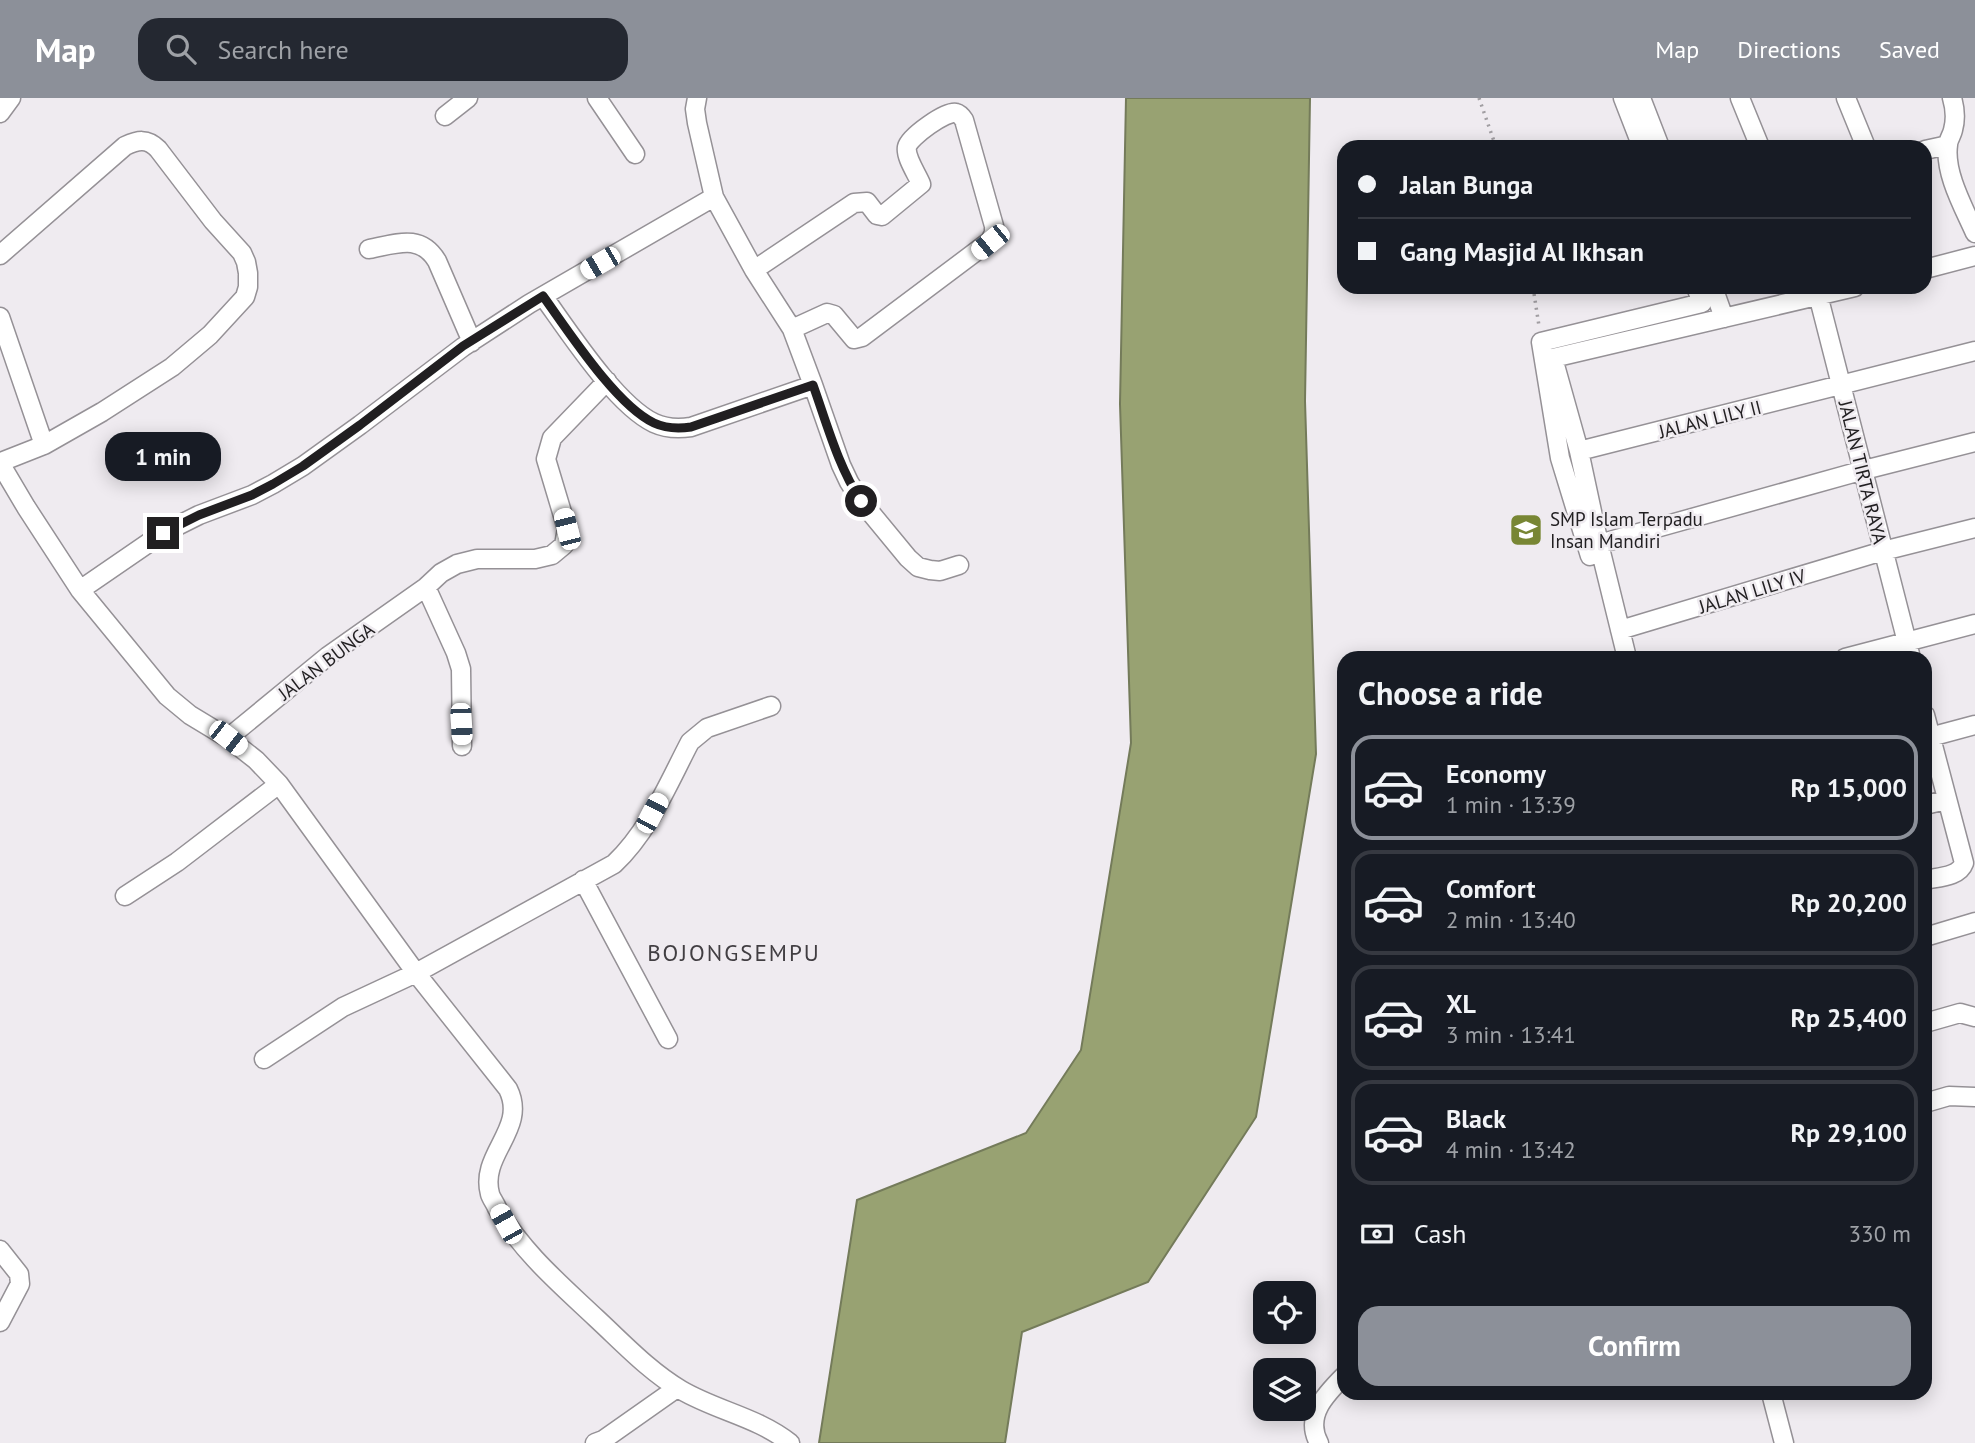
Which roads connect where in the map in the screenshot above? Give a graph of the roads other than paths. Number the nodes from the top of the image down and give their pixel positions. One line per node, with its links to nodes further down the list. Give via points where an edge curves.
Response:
1 (10, 98): 10 (street)
2 (468, 98): 11 (street)
3 (597, 98): 18 (street)
4 (697, 98): 19 (street, via 697,123)
5 (1623, 98): 12 (street)
6 (1641, 98): 13 (street)
7 (1740, 98): 14 (street)
8 (1846, 98): 15 (street)
9 (1952, 98): 16 (street, via 1955,118)
10 (0, 113)
11 (445, 116)
12 (1639, 140)
13 (1657, 140)
14 (1757, 140)
15 (1863, 140)
16 (1948, 145): 17 (street); 20 (street, via 1953,184)
17 (1932, 148)
18 (635, 154)
19 (714, 197): 25 (street); 30 (street)
20 (1975, 233)
21 (369, 249): 34 (street, via 413,242 428,249 438,261)
22 (0, 255): 40 (street, via 125,146 145,140 158,149 246,262 245,298 210,335 172,367)
23 (1975, 256): 24 (street)
24 (1932, 267)
25 (754, 270): 33 (street); 33 (street, via 854,202 867,202 882,216 921,184 907,153 911,139 943,116 960,113 994,226 990,242 862,337 853,339 834,314 827,313)
26 (1699, 294): 53 (street, via 1702,303 1541,342 1560,458)
27 (1715, 294): 32 (street)
28 (1811, 294): 32 (street)
29 (1819, 294): 38 (street, JALAN TIRTA RAYA)
30 (543, 296): 34 (street); 36 (street)
31 (0, 317): 40 (street)
32 (1724, 318): 41 (street, via 1553,358)
33 (792, 329): 37 (street)
34 (472, 342): 49 (street, via 303,466 252,495 163,533)
35 (1975, 351): 38 (street, JALAN LILY II)
36 (607, 381): 37 (street, via 637,412 673,429); 48 (street, JALAN BUNGA, via 552,438 546,459 567,529 564,545 552,555 535,559 477,559 457,565)
37 (813, 385): 47 (street, via 841,465 861,501 918,567 940,571)
38 (1842, 386): 41 (street, JALAN LILY II); 43 (street, JALAN TIRTA RAYA)
39 (1975, 442): 43 (street)
40 (44, 445): 42 (street)
41 (1578, 451): 45 (street)
42 (1, 463): 49 (street)
43 (1864, 470): 45 (street); 46 (street, JALAN TIRTA RAYA)
44 (1975, 528): 46 (street, JALAN LILY IV)
45 (1598, 544): 51 (street)
46 (1883, 551): 51 (street, JALAN LILY IV); 52 (street, JALAN TIRTA RAYA)
47 (959, 565)
48 (426, 587): 58 (street, JALAN BUNGA, via 328,656); 60 (street, via 461,669)
49 (80, 590): 58 (street, via 167,696)
50 (1975, 624): 52 (street)
51 (1620, 631): 54 (street)
52 (1909, 650)
53 (1613, 651)
54 (1625, 651)
55 (771, 706): 65 (street, via 698,734 628,851)
56 (1975, 725): 57 (street)
57 (1932, 736)
58 (228, 738): 61 (street)
59 (1932, 745): 62 (street)
60 (462, 746)
61 (279, 784): 66 (street); 69 (street)
62 (1946, 800): 63 (street); 64 (street, via 1964,863 1956,873)
63 (1932, 803)
64 (1932, 878)
65 (583, 880): 69 (street); 72 (street)
66 (125, 896)
67 (1975, 922): 68 (street)
68 (1932, 935)
69 (416, 973): 73 (street, via 343,1007); 79 (street, via 512,1098 511,1122 488,1173 490,1194 506,1224 544,1270)
70 (1975, 1017): 71 (street, via 1960,1013)
71 (1932, 1021)
72 (668, 1040)
73 (264, 1059)
74 (1975, 1097): 75 (street)
75 (1932, 1101)
76 (0, 1250): 77 (street, via 19,1274 20,1284)
77 (0, 1322)
78 (1337, 1383): 83 (street, via 1319,1404 1313,1424)
79 (677, 1388): 81 (street); 82 (street, via 774,1430)
80 (1773, 1400): 84 (street)
81 (595, 1443)
82 (790, 1443)
83 (1319, 1443)
84 (1784, 1443)

